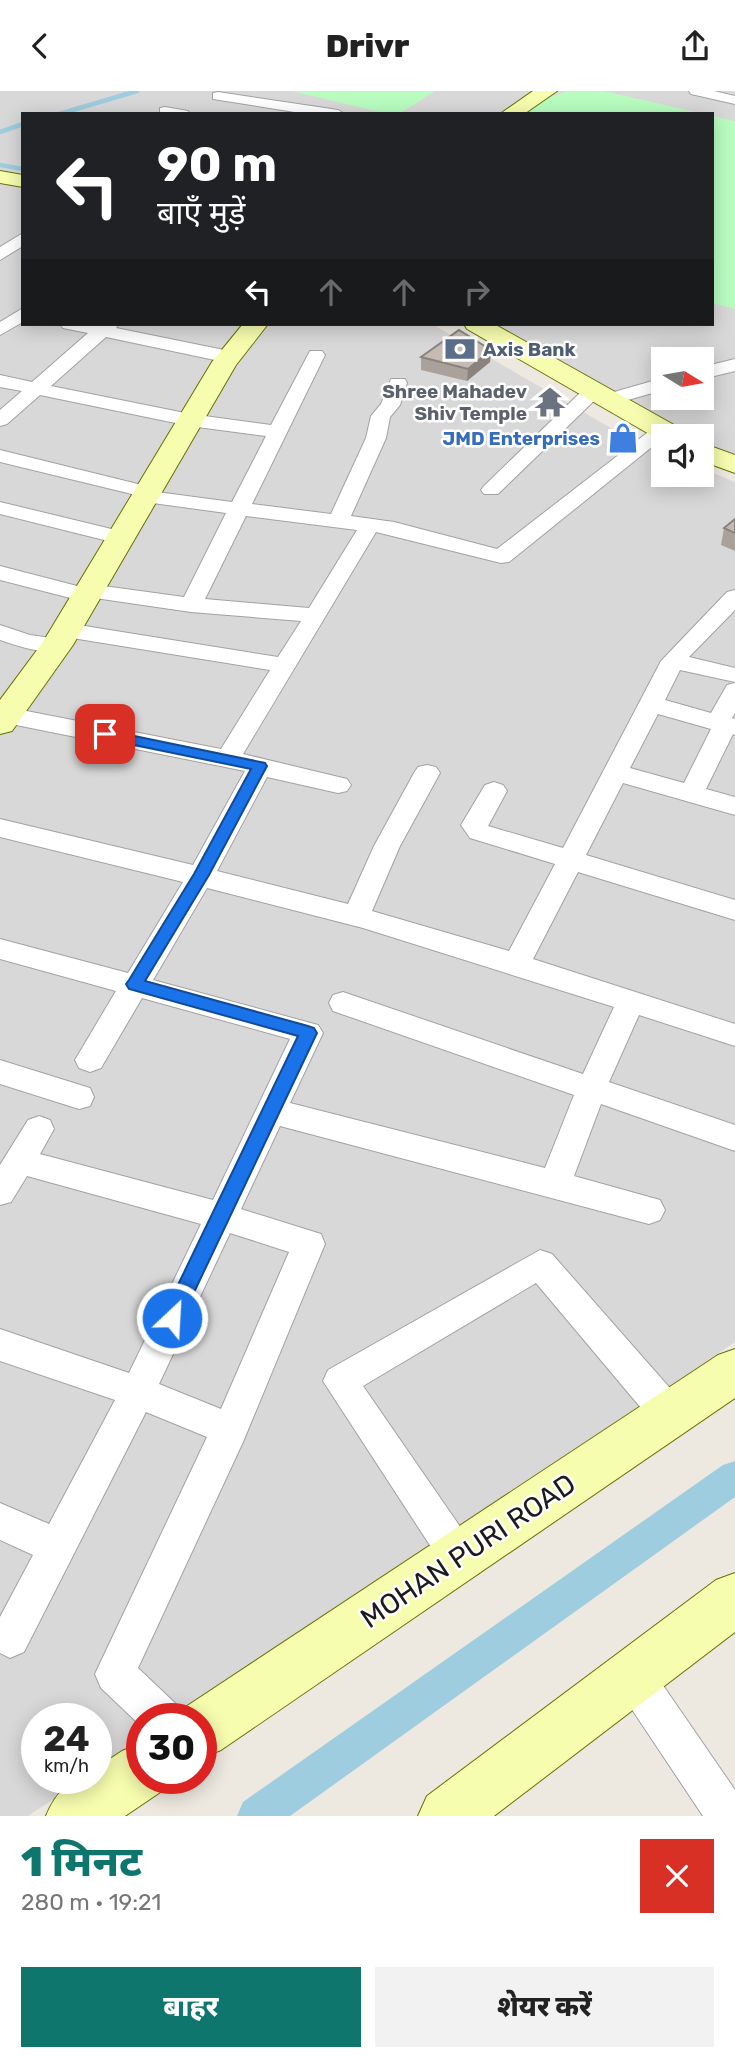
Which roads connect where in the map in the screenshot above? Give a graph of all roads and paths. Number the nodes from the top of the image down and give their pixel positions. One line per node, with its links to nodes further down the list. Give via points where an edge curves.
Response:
1 (524, 91): 9 (street)
2 (547, 91): 10 (street)
3 (696, 91): 5 (street)
4 (218, 96): 8 (street)
5 (735, 100)
6 (165, 111): 7 (street)
7 (171, 112)
8 (325, 112)
9 (492, 112)
10 (513, 112)
11 (0, 177): 12 (street)
12 (21, 181)
13 (15, 242): 14 (street)
14 (0, 255)
15 (0, 309): 16 (street)
16 (21, 313)
17 (21, 314): 21 (street)
18 (254, 326): 23 (street)
19 (480, 326): 30 (street)
20 (107, 327): 23 (street); 29 (street)
21 (0, 330)
22 (316, 355): 34 (street)
23 (229, 356): 32 (street)
24 (735, 365): 25 (street)
25 (714, 370)
26 (0, 380): 29 (street)
27 (398, 383): 43 (street)
28 (651, 386): 30 (street)
29 (38, 389): 31 (street); 32 (street)
30 (599, 396): 33 (street); 39 (street)
31 (0, 420)
32 (190, 420): 34 (street); 40 (street)
33 (651, 424)
34 (277, 432): 42 (street)
35 (651, 446): 44 (street, via 501,557)
36 (0, 456): 40 (street)
37 (714, 456): 38 (street)
38 (735, 465)
39 (491, 490)
40 (146, 495): 42 (street); 45 (street)
41 (0, 508): 45 (street)
42 (238, 508): 43 (street); 49 (street)
43 (338, 520): 44 (street)
44 (370, 525): 50 (street)
45 (120, 538): 47 (street)
46 (0, 573): 47 (street)
47 (88, 594): 49 (street); 52 (street)
48 (735, 597): 53 (street)
49 (191, 605): 50 (street)
50 (316, 615): 54 (street)
51 (0, 632): 52 (street, via 27,642)
52 (61, 638): 54 (street); 58 (street)
53 (673, 660): 55 (street); 57 (street)
54 (284, 665): 60 (street)
55 (735, 675)
56 (735, 690): 59 (street)
57 (650, 704): 59 (street); 62 (street)
58 (3, 719): 60 (street)
59 (726, 725): 66 (street)
60 (228, 759): 61 (street)
61 (260, 766): 64 (street); 70 (street)
62 (615, 772): 66 (street); 69 (street)
63 (427, 773): 72 (street, via 387,846)
64 (338, 785)
65 (494, 791): 69 (street, via 474,825 479,832)
66 (691, 794): 67 (street)
67 (735, 806)
68 (0, 828): 70 (street)
69 (570, 859): 71 (street); 74 (street)
70 (201, 875): 72 (street); 75 (street)
71 (735, 910)
72 (356, 917): 74 (street)
73 (0, 949): 75 (street)
74 (516, 965): 76 (street)
75 (134, 984): 79 (street); 83 (street, via 308,1033)
76 (631, 1002): 78 (street); 81 (street)
77 (343, 1003): 81 (street)
78 (735, 1035)
79 (90, 1060)
80 (0, 1072): 82 (street)
81 (591, 1089): 85 (street); 87 (street)
82 (79, 1097)
83 (271, 1111): 87 (street); 90 (street)
84 (39, 1129): 86 (street)
85 (735, 1138)
86 (20, 1161): 88 (street); 90 (street)
87 (555, 1184): 89 (street)
88 (0, 1192)
89 (649, 1210)
90 (220, 1216): 93 (street); 95 (street, via 309,1244)
91 (0, 1345): 93 (street)
92 (735, 1371): 94 (street, MOHAN PURI ROAD)
93 (138, 1392): 95 (street); 97 (street)
94 (670, 1415): 98 (street, MOHAN PURI ROAD); 98 (street, via 540,1264 340,1381)
95 (229, 1429): 102 (street, via 115,1674)
96 (0, 1521): 97 (street)
97 (58, 1547): 100 (street)
98 (459, 1557): 103 (street, MOHAN PURI ROAD)
99 (735, 1599): 101 (street)
100 (10, 1638)
101 (633, 1676): 106 (street); 107 (street)
102 (146, 1703)
103 (217, 1719)
104 (126, 1782): 105 (street)
105 (75, 1816)
106 (447, 1816)
107 (728, 1816)

